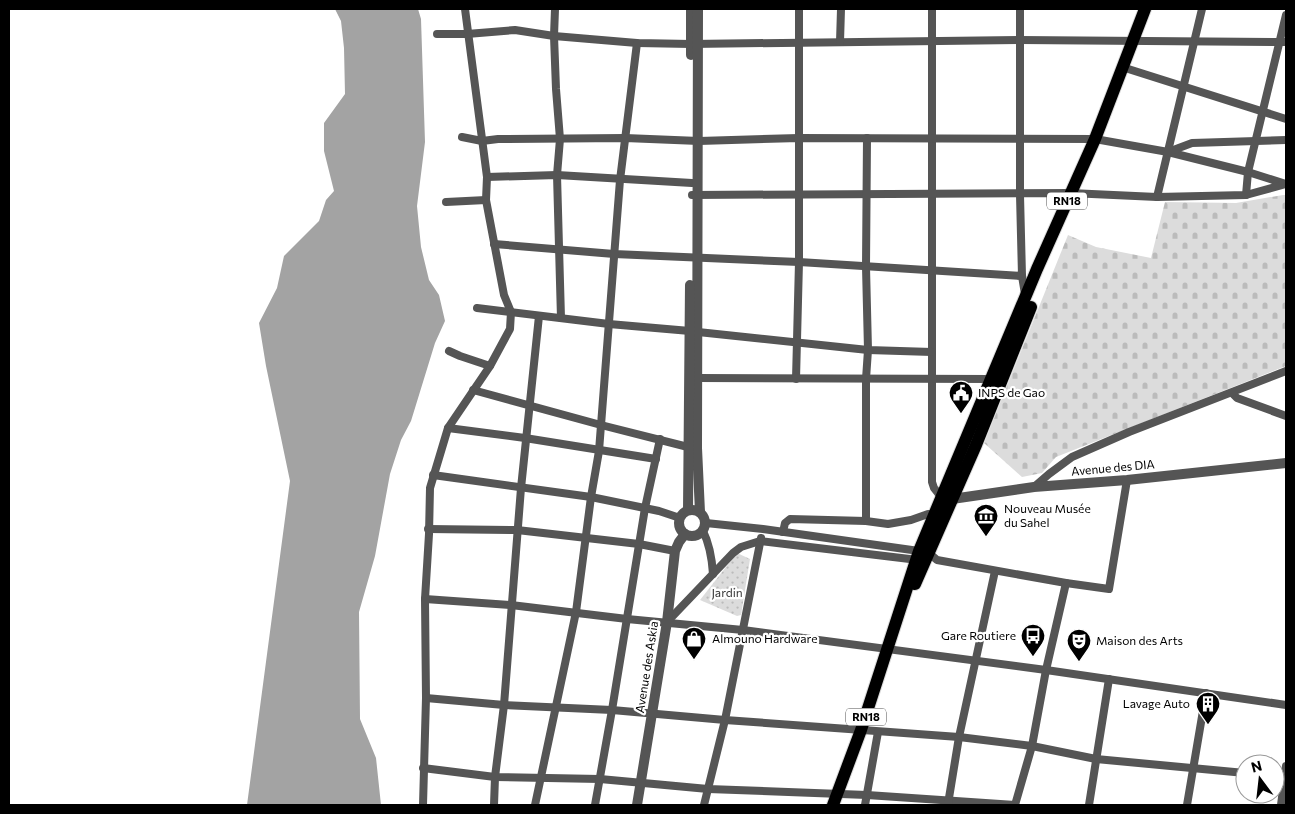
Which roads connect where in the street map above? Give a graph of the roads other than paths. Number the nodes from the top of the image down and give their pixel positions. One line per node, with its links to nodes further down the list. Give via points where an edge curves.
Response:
1 (465, 9): 13 (street)
2 (555, 9): 14 (street)
3 (691, 9): 23 (street)
4 (698, 9): 23 (street)
5 (799, 9): 17 (street)
6 (840, 9): 18 (street)
7 (932, 9): 16 (street)
8 (1020, 9): 15 (street)
9 (1145, 9): 19 (main road, RN18)
10 (1202, 9): 20 (street)
11 (1286, 15): 21 (street)
12 (438, 34): 13 (street)
13 (468, 34): 14 (street, via 515,30); 37 (street)
14 (554, 36): 22 (street); 33 (street)
15 (1020, 40): 16 (street); 19 (street); 34 (street)
16 (932, 41): 18 (street); 32 (street)
17 (799, 42): 18 (street); 23 (street); 30 (street)
18 (840, 42)
19 (1133, 42): 20 (street); 24 (main road, RN18)
20 (1195, 42): 21 (street); 25 (street)
21 (1283, 42): 26 (street)
22 (637, 43): 23 (street); 29 (street)
23 (695, 44): 38 (street)
24 (1122, 67): 25 (street); 35 (main road, RN18)
25 (1183, 87): 26 (street); 40 (street)
26 (1264, 111): 27 (street); 39 (street)
27 (1286, 119)
28 (462, 137): 37 (street)
29 (625, 138): 33 (street); 38 (street); 44 (street)
30 (799, 138): 31 (street); 38 (street); 50 (street)
31 (867, 138): 32 (street); 51 (street)
32 (932, 138): 34 (street); 52 (street)
33 (560, 139): 37 (street); 42 (street)
34 (1020, 139): 35 (street); 53 (street)
35 (1094, 139): 40 (street); 47 (main road, RN18)
36 (1286, 140): 39 (street)
37 (482, 141): 43 (street)
38 (695, 141): 45 (street); 49 (street)
39 (1256, 141): 40 (street, via 1192,143); 41 (street)
40 (1168, 152): 41 (street); 54 (street)
41 (1248, 172): 46 (street); 48 (street)
42 (557, 175): 43 (street); 44 (street); 58 (street)
43 (487, 177): 55 (street)
44 (620, 180): 45 (street); 59 (street)
45 (692, 183): 49 (street)
46 (1286, 184): 48 (street)
47 (1070, 193): 53 (street); 54 (street); 65 (main road, RN18); 100 (main road, RN18, via 1037,291 976,445)
48 (1246, 194): 54 (street)
49 (695, 195): 50 (street); 60 (street)
50 (799, 195): 51 (street); 61 (street)
51 (866, 195): 52 (street); 62 (street)
52 (932, 195): 53 (street); 63 (street)
53 (1020, 195): 64 (street)
54 (1157, 197)
55 (486, 200): 56 (street); 57 (street)
56 (446, 202)
57 (494, 244): 58 (street); 67 (street, via 504,296)
58 (559, 249): 59 (street); 69 (street)
59 (614, 254): 60 (street); 70 (street)
60 (694, 257): 61 (street); 71 (street)
61 (799, 262): 62 (street); 72 (street)
62 (866, 267): 63 (street); 73 (street)
63 (932, 271): 64 (street); 75 (street)
64 (1022, 276): 65 (street)
65 (1026, 297): 82 (main road, RN18)
66 (477, 308): 67 (street)
67 (511, 312): 68 (street); 76 (street, via 510,329)
68 (539, 316): 69 (street); 85 (street)
69 (561, 318): 70 (street)
70 (610, 324): 71 (street); 87 (street)
71 (694, 332): 72 (street); 78 (street); 91 (street)
72 (796, 342): 73 (street); 79 (street)
73 (868, 350): 75 (street); 80 (street)
74 (449, 351): 76 (street)
75 (932, 352): 81 (street)
76 (490, 366): 83 (street)
77 (1286, 371): 84 (street)
78 (697, 378): 79 (street); 103 (street)
79 (796, 379): 80 (street)
80 (866, 379): 81 (street); 106 (street)
81 (932, 379): 82 (street); 100 (street, via 932,482)
82 (991, 380): 100 (main road, RN18)
83 (473, 390): 85 (street); 88 (street)
84 (1232, 393): 86 (street, via 1237,398); 97 (street, via 1072,457)
85 (529, 406): 87 (street); 89 (street)
86 (1286, 416)
87 (601, 425): 90 (street); 92 (street)
88 (448, 428): 89 (street); 95 (street)
89 (526, 438): 92 (street); 98 (street)
90 (660, 439): 91 (street); 93 (street)
91 (688, 447): 102 (street)
92 (600, 451): 93 (street); 99 (street)
93 (656, 459): 101 (street)
94 (1286, 462): 96 (street, Avenue des DIA)
95 (433, 476): 98 (street); 108 (street)
96 (1127, 480): 97 (street, Avenue des DIA); 120 (street, via 1108,589)
97 (1034, 487): 100 (street, Avenue des DIA)
98 (521, 488): 99 (street); 110 (street)
99 (591, 497): 101 (street); 113 (street)
100 (947, 499): 104 (main road, RN18); 117 (main road, RN18)
101 (645, 508): 105 (street); 115 (street)
102 (688, 510): 103 (street); 105 (street)
103 (700, 512): 107 (street)
104 (934, 515): 106 (street, via 900,523); 117 (main road, RN18)
105 (680, 518): 112 (street, via 679,527)
106 (866, 521): 111 (street, via 790,519 785,523)
107 (704, 527): 109 (street); 112 (street, via 694,536); 119 (street)
108 (428, 529): 110 (street); 121 (street)
109 (763, 529): 111 (street); 114 (street)
110 (517, 530): 113 (street); 122 (street)
111 (783, 532): 117 (street)
112 (685, 534): 116 (street, Avenue des Askia)
113 (586, 537): 115 (street); 123 (street)
114 (760, 541): 117 (street); 119 (street, via 741,547); 126 (street)
115 (639, 544): 116 (street); 124 (street)
116 (675, 551): 125 (street, Avenue des Askia)
117 (925, 557): 118 (street); 127 (main road, RN18)
118 (995, 571): 120 (street); 128 (street)
119 (714, 574): 125 (street)
120 (1066, 583): 129 (street)
121 (424, 599): 122 (street); 132 (street)
122 (511, 605): 123 (street); 133 (street)
123 (576, 612): 124 (street); 135 (street)
124 (627, 619): 125 (street); 136 (street)
125 (667, 622): 126 (street); 137 (street, Avenue des Askia)
126 (743, 630): 127 (street); 138 (street)
127 (888, 650): 128 (street); 139 (main road, RN18)
128 (976, 661): 129 (street); 141 (street)
129 (1046, 670): 130 (street); 142 (street)
130 (1109, 679): 131 (street); 143 (street)
131 (1206, 693): 134 (street); 146 (street)
132 (426, 698): 133 (street); 145 (street)
133 (504, 705): 135 (street); 149 (street)
134 (1286, 705)
135 (554, 708): 136 (street); 150 (street)
136 (612, 710): 137 (street); 151 (street)
137 (652, 714): 138 (street); 152 (street, Avenue des Askia)
138 (725, 720): 139 (street); 153 (street)
139 (861, 730): 140 (street); 155 (main road, RN18)
140 (878, 732): 141 (street); 154 (street)
141 (959, 737): 142 (street); 156 (street)
142 (1032, 746): 143 (street); 164 (street)
143 (1096, 759): 146 (street); 165 (street)
144 (1286, 766): 148 (street)
145 (423, 768): 149 (street); 157 (street)
146 (1193, 768): 147 (street); 166 (street)
147 (1235, 772)
148 (1286, 776): 167 (street)
149 (495, 777): 150 (street); 158 (street)
150 (540, 779): 151 (street); 159 (street)
151 (600, 780): 152 (street); 160 (street)
152 (641, 783): 153 (street); 161 (street, Avenue des Askia)
153 (708, 789): 155 (street); 162 (street)
154 (867, 795): 155 (street); 156 (street); 163 (street)
155 (835, 800)
156 (948, 803): 164 (street)
157 (423, 805)
158 (494, 805)
159 (535, 805)
160 (595, 805)
161 (636, 805)
162 (704, 805)
163 (865, 805)
164 (1015, 805)
165 (1089, 805)
166 (1187, 805)
167 (1281, 805)

